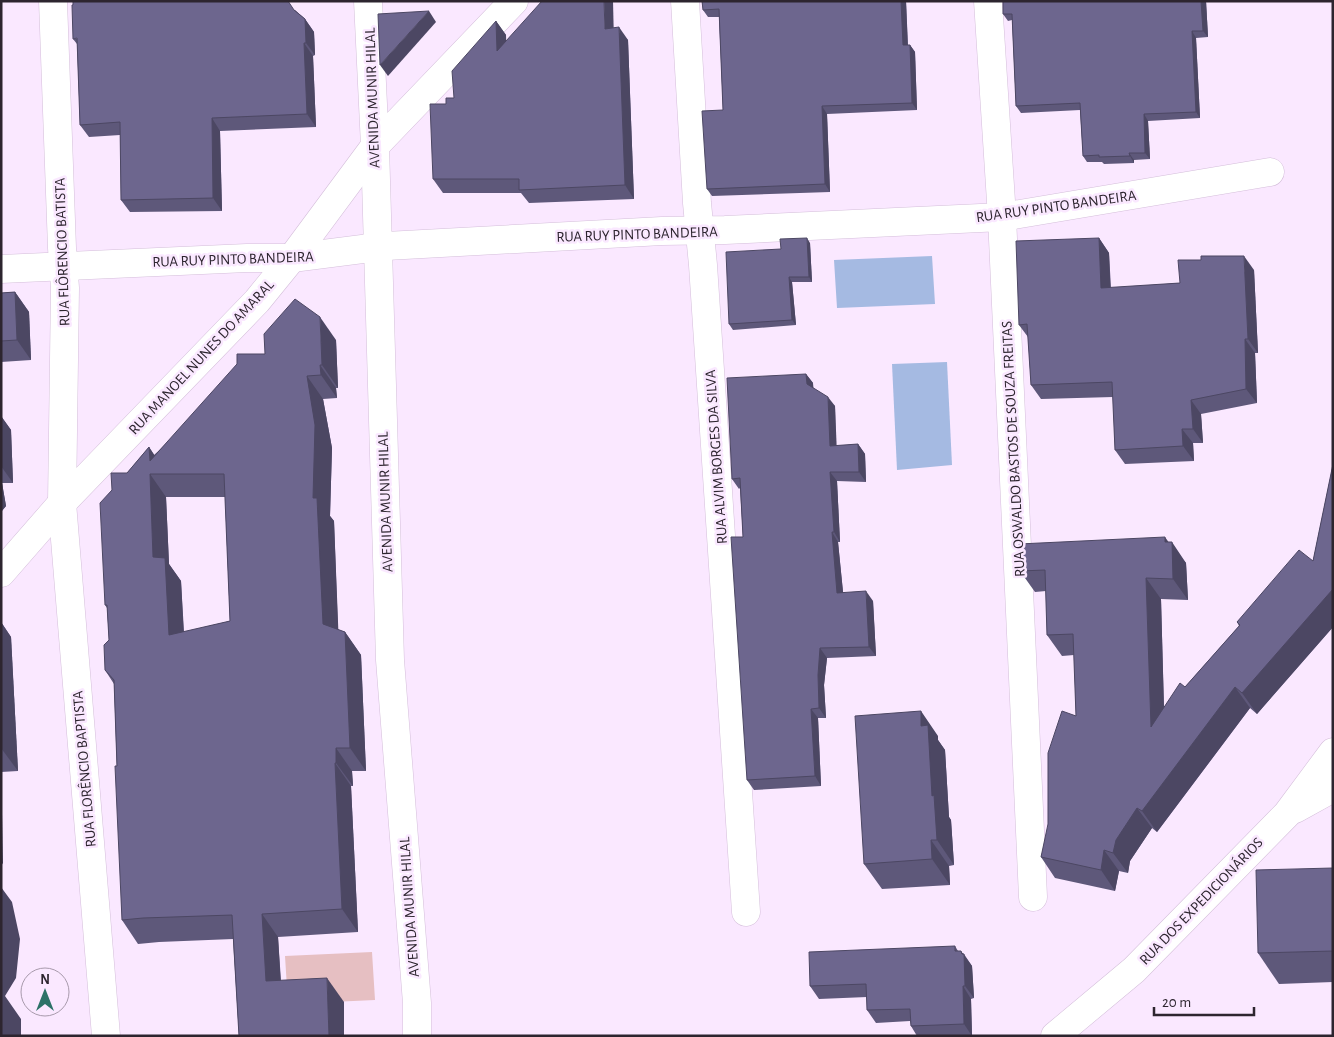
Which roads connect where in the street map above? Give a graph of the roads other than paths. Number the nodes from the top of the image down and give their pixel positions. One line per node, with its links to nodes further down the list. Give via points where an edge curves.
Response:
1 (53, 1): 12 (street, RUA FLÔRENCIO BATISTA)
2 (368, 1): 6 (street, AVENIDA MUNIR HILAL)
3 (514, 1): 6 (street, RUA MANOEL NUNES DO AMARAL)
4 (685, 1): 9 (street, RUA ALVIM BORGES DA SILVA)
5 (988, 1): 8 (street, RUA OSWALDO BASTOS DE SOUZA FREITAS)
6 (375, 146): 10 (street, AVENIDA MUNIR HILAL); 11 (street, RUA MANOEL NUNES DO AMARAL)
7 (1270, 172): 8 (street, RUA RUY PINTO BANDEIRA)
8 (1002, 217): 9 (street, RUA RUY PINTO BANDEIRA); 19 (street, RUA OSWALDO BASTOS DE SOUZA FREITAS)
9 (700, 230): 10 (street, RUA RUY PINTO BANDEIRA); 20 (street, RUA ALVIM BORGES DA SILVA)
10 (377, 248): 11 (street, RUA RUY PINTO BANDEIRA); 21 (street, AVENIDA MUNIR HILAL, via 390,660)
11 (292, 258): 12 (street, RUA RUY PINTO BANDEIRA); 14 (street, RUA MANOEL NUNES DO AMARAL, via 257,301)
12 (63, 266): 13 (street, RUA RUY PINTO BANDEIRA); 14 (street, RUA FLÔRENCIO BATISTA)
13 (1, 269)
14 (62, 503): 15 (street, RUA MANOEL NUNES DO AMARAL); 22 (street, RUA FLORÊNCIO BAPTISTA)
15 (1, 573)
16 (1333, 752): 18 (street, RUA DOS EXPEDICIONÁRIOS)
17 (1333, 788): 18 (street)
18 (1287, 814): 25 (street, RUA DOS EXPEDICIONÁRIOS, via 1134,970)
19 (1033, 897)
20 (746, 912)
21 (417, 1003): 23 (street, AVENIDA MUNIR HILAL); 24 (street, AVENIDA MUNIR HILAL)
22 (106, 1036)
23 (417, 1036)
24 (428, 1036)
25 (1055, 1036)

